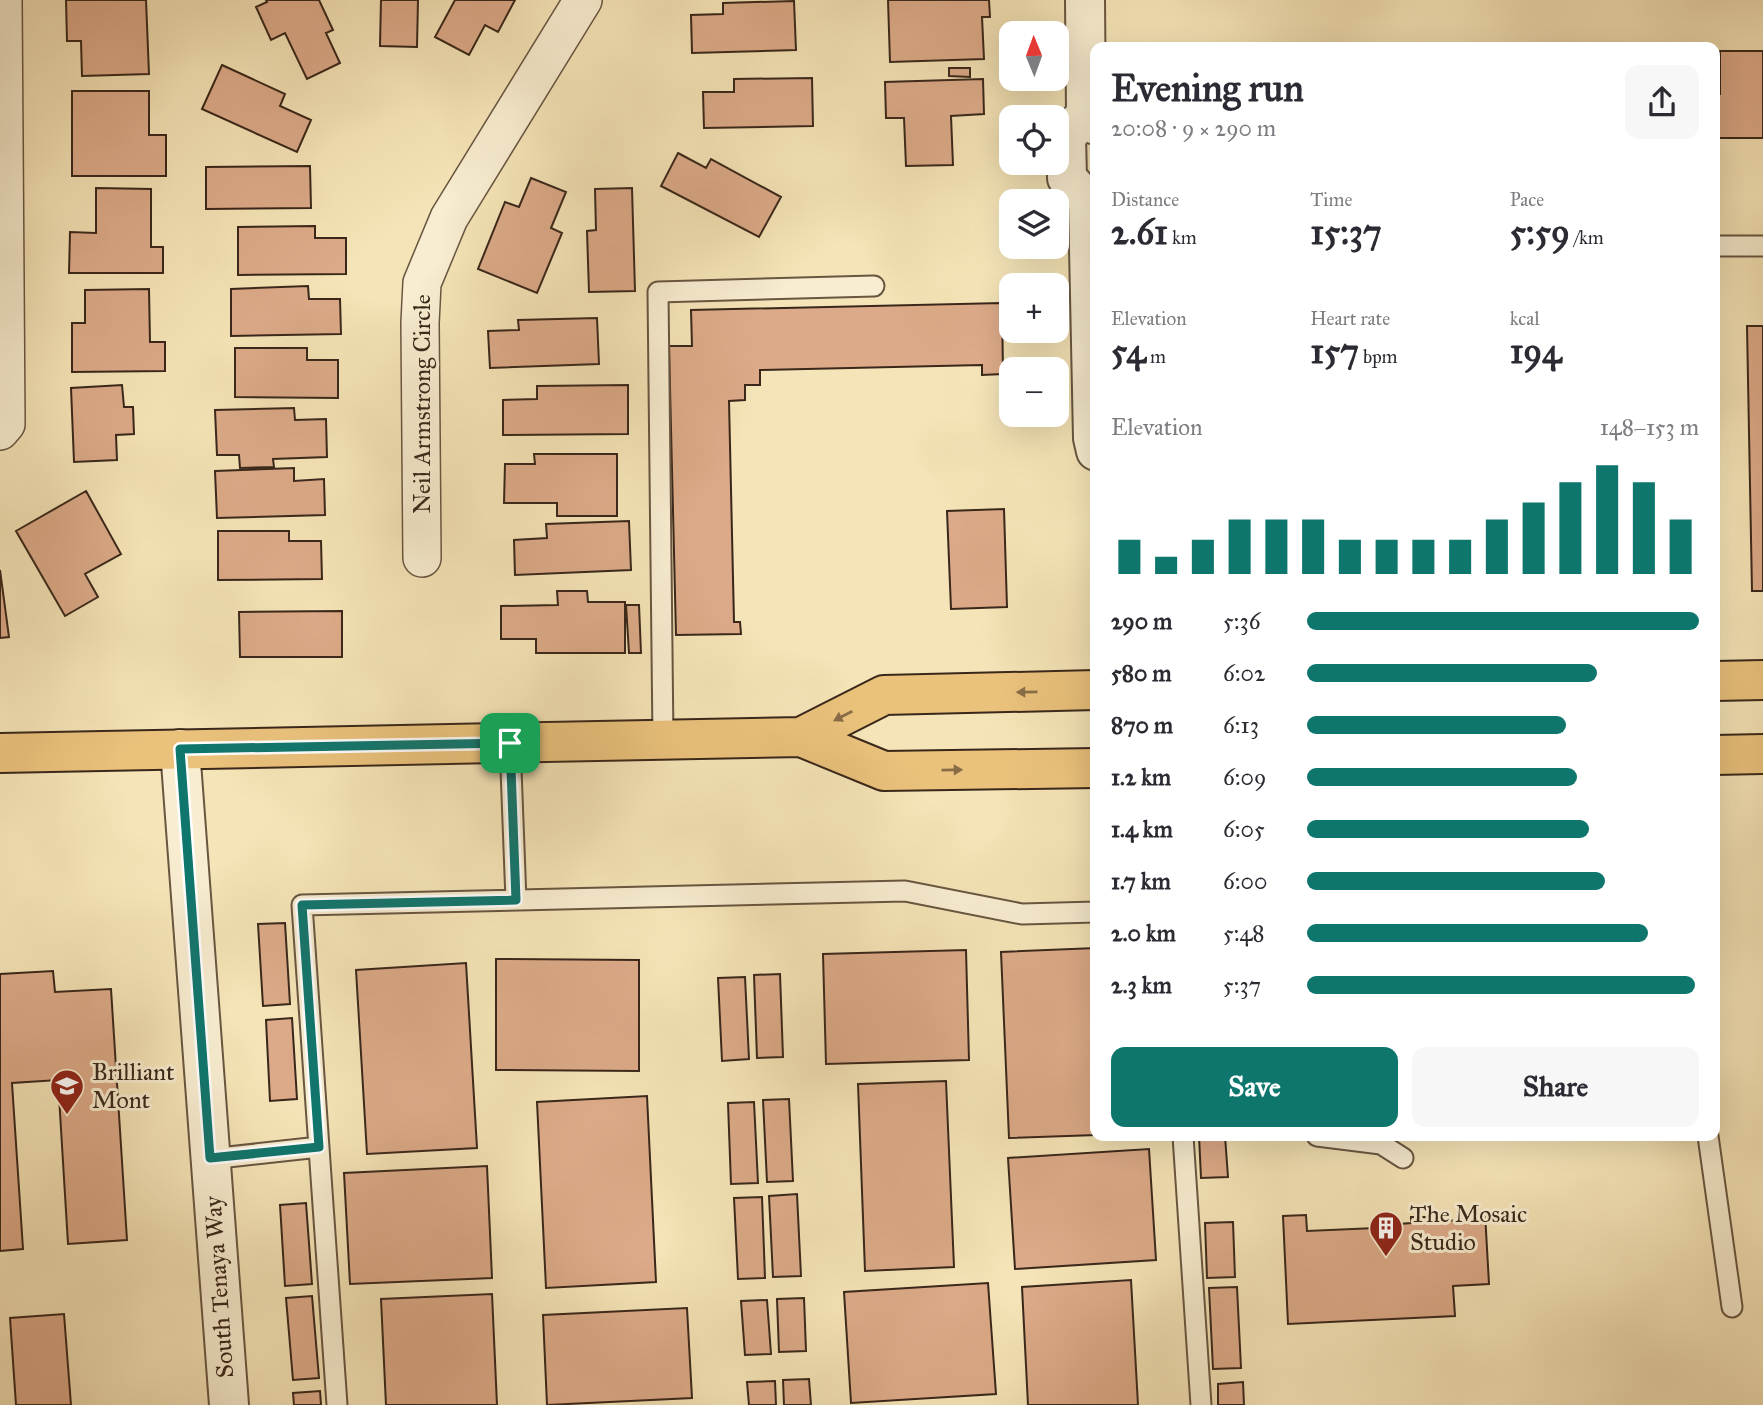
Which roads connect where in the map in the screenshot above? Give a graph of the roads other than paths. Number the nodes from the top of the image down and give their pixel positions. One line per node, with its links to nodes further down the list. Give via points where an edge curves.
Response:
1 (4, 0): 10 (street, via 6,424)
2 (583, 0): 11 (street, Neil Armstrong Circle, via 449,218 422,283)
3 (1085, 0): 4 (street)
4 (1090, 100)
5 (1090, 121): 6 (street, via 1066,137 1068,177)
6 (1090, 194)
7 (1720, 246): 8 (lane)
8 (1763, 246)
9 (874, 286): 16 (lane, via 658,292)
10 (0, 431)
11 (422, 558)
12 (1763, 680): 13 (main road)
13 (1720, 681)
14 (1090, 690): 15 (main road, one-way to 15, via 884,695)
15 (801, 737): 16 (main road); 22 (main road, one-way to 22, via 884,771)
16 (663, 740): 17 (main road)
17 (510, 743): 18 (main road); 23 (lane)
18 (180, 749): 19 (main road); 29 (street, South Tenaya Way)
19 (0, 753)
20 (1763, 754): 21 (main road)
21 (1720, 755)
22 (1090, 768)
23 (516, 900): 24 (lane, via 905,891 1022,914); 28 (lane, via 302,905)
24 (1090, 912)
25 (1183, 1141): 34 (lane)
26 (1357, 1141): 30 (lane, via 1381,1144)
27 (1709, 1141): 31 (lane)
28 (319, 1147): 29 (lane); 33 (lane)
29 (210, 1158): 32 (street, South Tenaya Way)
30 (1403, 1158)
31 (1731, 1307)
32 (229, 1405)
33 (337, 1405)
34 (1201, 1405)

